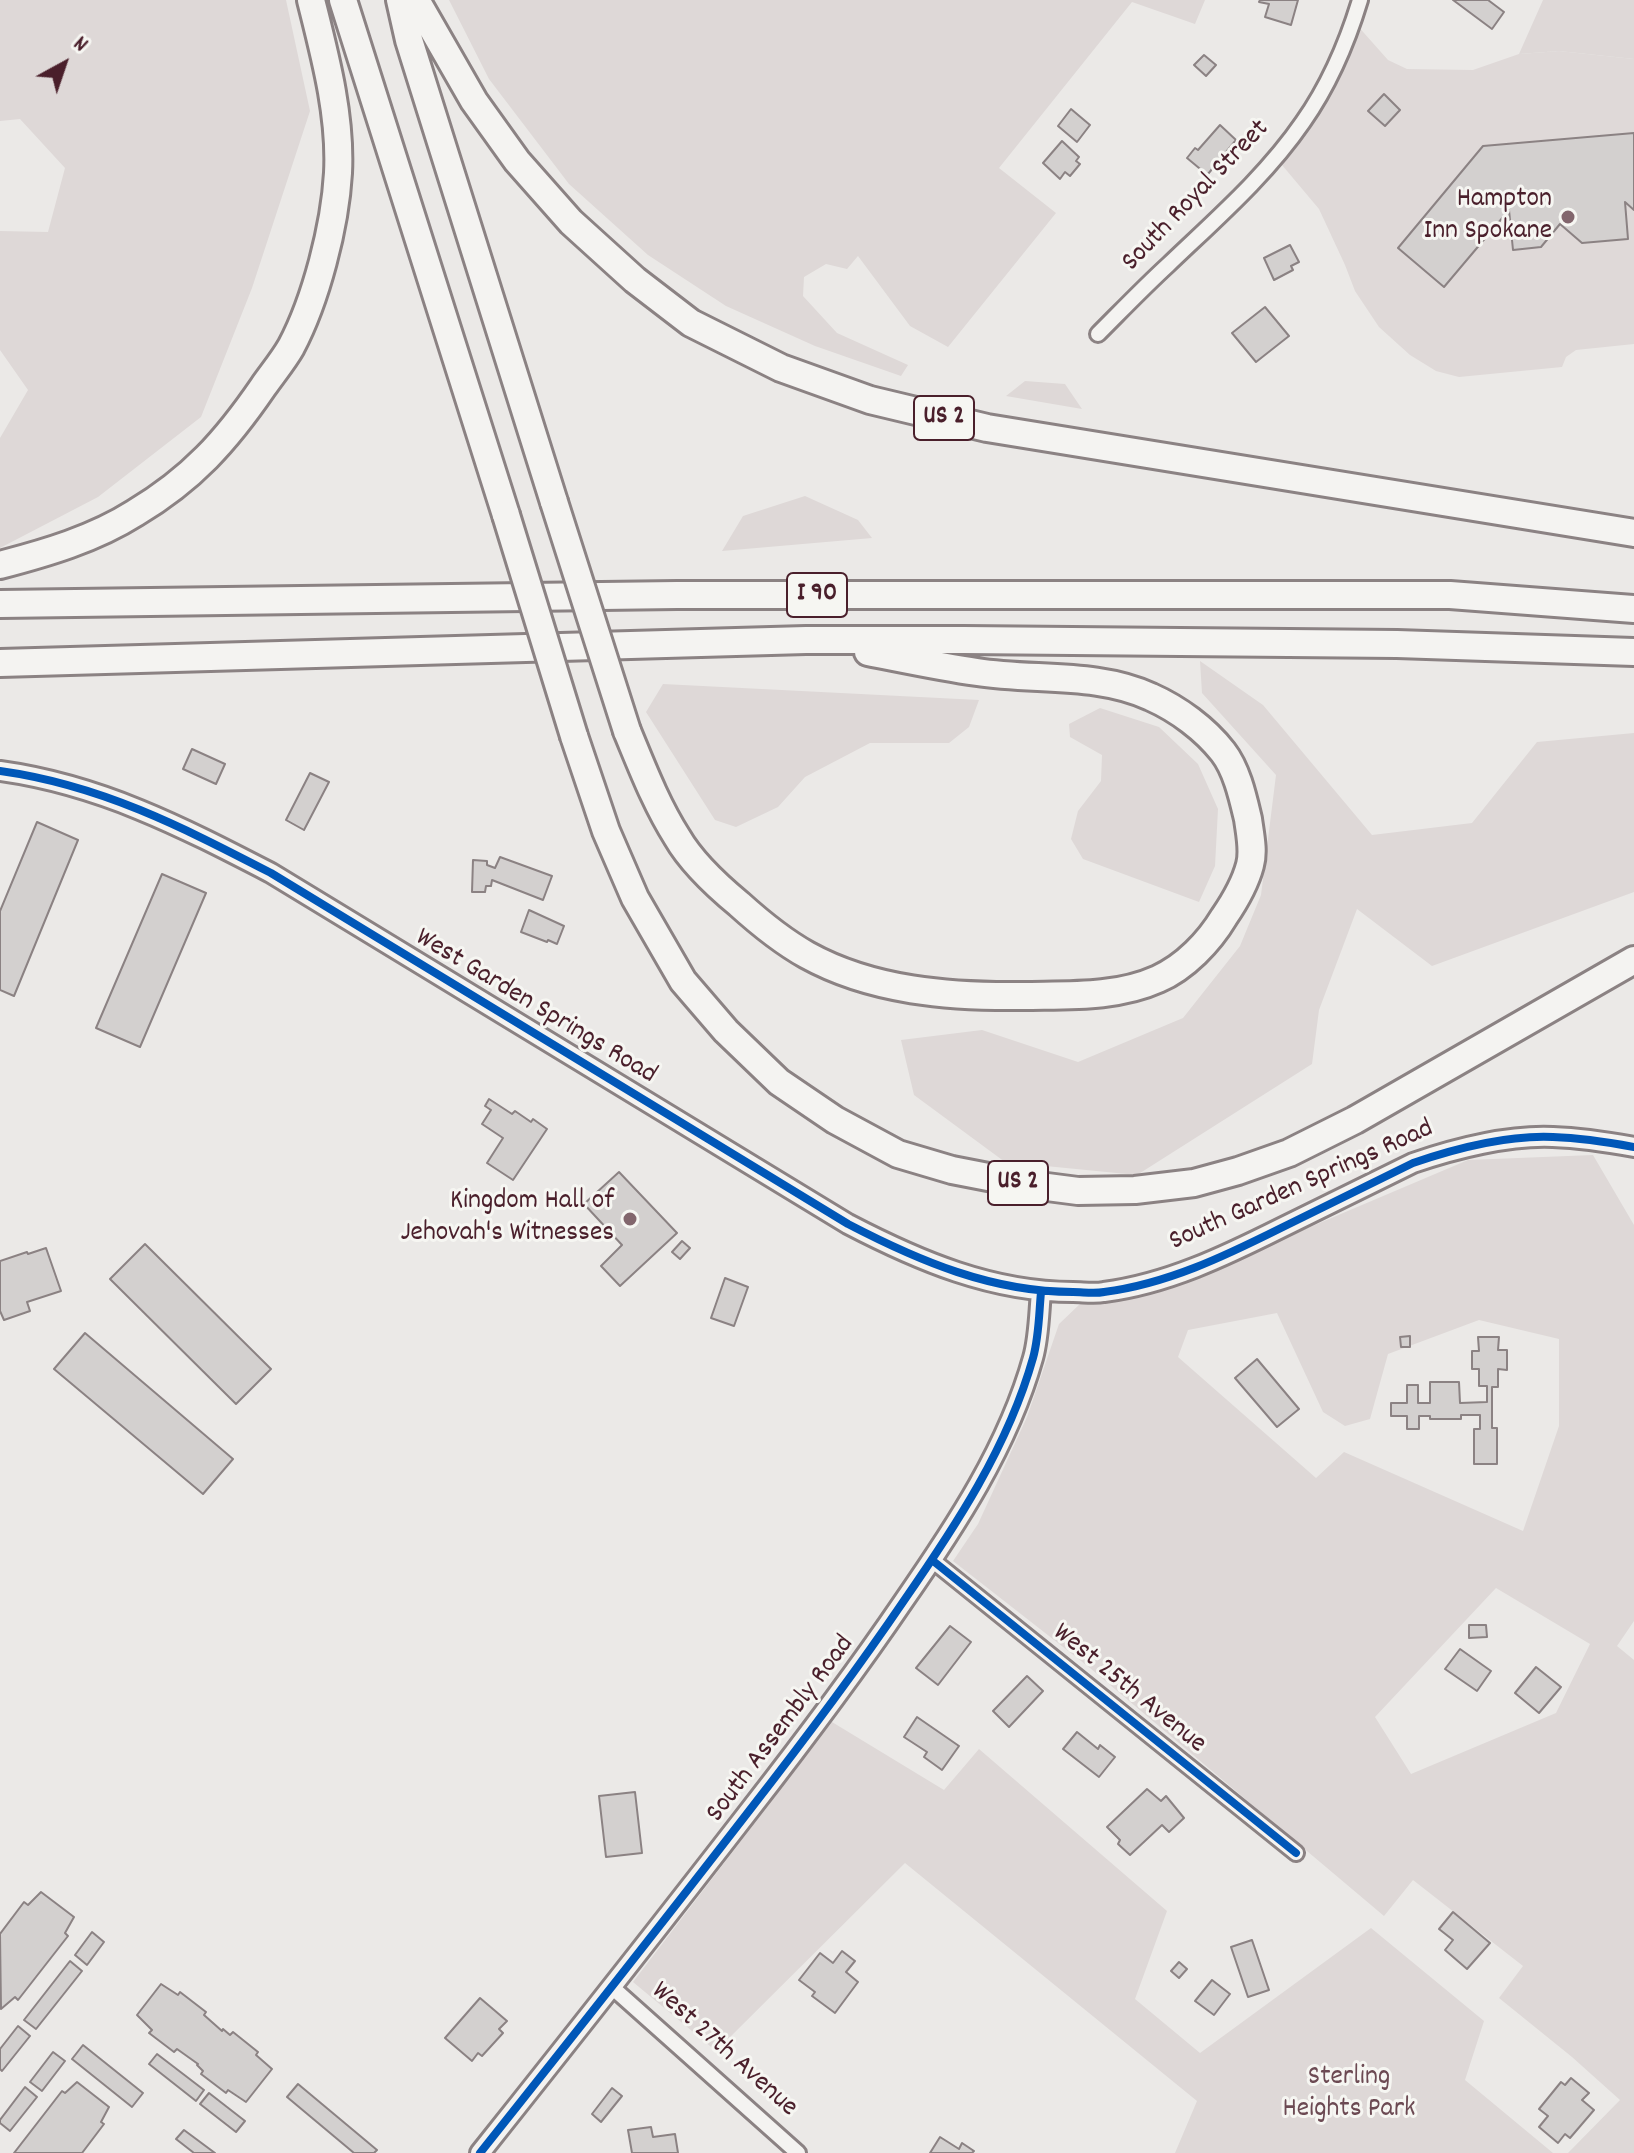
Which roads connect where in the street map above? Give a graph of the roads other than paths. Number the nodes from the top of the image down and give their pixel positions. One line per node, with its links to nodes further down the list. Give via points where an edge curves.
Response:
1 (311, 0): 8 (highway, via 336,123 338,173 312,297 290,348 239,422 197,469 162,496 85,538)
2 (343, 0): 15 (highway, US 2, bridge, via 606,831 635,898 683,981 779,1082 898,1154 952,1170 1078,1191 1194,1183 1289,1153 1355,1120)
3 (400, 0): 11 (highway, bridge, via 627,731 678,840 717,886 808,955 907,990 1004,996 1095,995 1131,989 1188,959 1217,929 1251,862 1251,836 1225,754 1181,713 1153,697 1102,682 979,673)
4 (416, 0): 7 (highway, US 2, via 474,101 571,222 691,323 781,368 870,400 987,428)
5 (1360, 0): 6 (street, South Royal Street, via 1331,74 1287,144)
6 (1098, 334)
7 (1634, 533)
8 (0, 565)
9 (0, 604): 10 (highway, I 90, via 677,595 1450,595)
10 (1634, 609)
11 (806, 640): 12 (highway, I 90, via 1397,644); 13 (highway, I 90)
12 (1634, 652)
13 (0, 663)
14 (0, 771): 17 (street, West Garden Springs Road, via 101,794 173,823 271,873 848,1224 942,1268)
15 (1634, 960)
16 (1634, 1147): 17 (street, South Garden Springs Road, via 1551,1137 1448,1151 1209,1263 1102,1293)
17 (1041, 1292): 18 (street, South Assembly Road, via 1034,1355 1011,1418)
18 (932, 1560): 19 (street, West 25th Avenue); 20 (street, South Assembly Road, via 785,1765)
19 (1296, 1853)
20 (613, 1988): 21 (street, South Assembly Road); 22 (street, West 27th Avenue)
21 (480, 2153)
22 (798, 2153)

